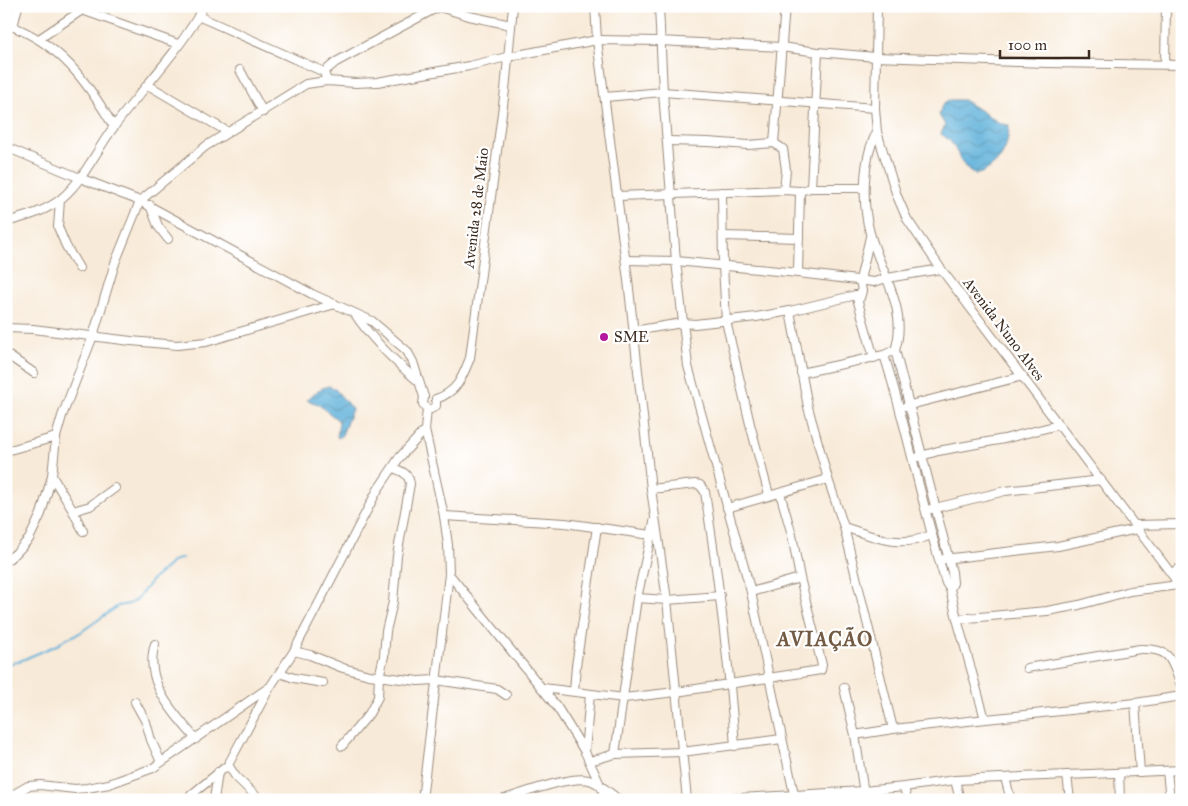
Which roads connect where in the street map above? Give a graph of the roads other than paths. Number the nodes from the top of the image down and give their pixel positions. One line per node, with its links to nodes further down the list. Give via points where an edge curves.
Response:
1 (18, 6): 12 (street)
2 (513, 6): 13 (street, Avenida 28 de Maio)
3 (595, 6): 15 (street)
4 (659, 6): 16 (street)
5 (785, 6): 18 (street)
6 (878, 6): 21 (street, Avenida Nuno Alves)
7 (1166, 6): 22 (street)
8 (206, 7): 11 (street)
9 (437, 7): 13 (street); 25 (street, via 336,62)
10 (85, 8): 14 (street); 17 (street)
11 (198, 16): 17 (street); 25 (street)
12 (10, 25): 14 (street)
13 (511, 25): 20 (street, Avenida 28 de Maio)
14 (39, 38): 34 (street, via 74,68)
15 (598, 40): 16 (street); 20 (street); 29 (street)
16 (659, 41): 18 (street); 28 (street)
17 (178, 44): 27 (street)
18 (781, 47): 19 (street); 30 (street)
19 (818, 52): 21 (street); 31 (street)
20 (507, 57): 26 (street, via 377,82); 82 (street, Avenida 28 de Maio, via 470,358 458,385)
21 (876, 57): 22 (street); 32 (street, Avenida Nuno Alves)
22 (1165, 64): 23 (street)
23 (1182, 65)
24 (240, 70): 33 (street)
25 (324, 72): 26 (street)
26 (327, 81): 33 (street, via 306,84)
27 (148, 85): 34 (street); 35 (street)
28 (663, 92): 29 (street); 30 (street); 37 (street)
29 (605, 97): 47 (street)
30 (776, 101): 31 (street); 38 (street)
31 (815, 105): 32 (street); 41 (street)
32 (875, 108): 36 (street, Avenida Nuno Alves)
33 (263, 112): 35 (street)
34 (114, 127): 40 (street)
35 (228, 132): 49 (street, via 206,146)
36 (877, 132): 42 (street, via 870,147); 60 (street, Avenida Nuno Alves, via 904,211)
37 (668, 141): 38 (street); 46 (street)
38 (774, 143): 43 (street, via 783,149 786,161)
39 (6, 147): 40 (street)
40 (80, 178): 48 (street); 49 (street)
41 (811, 188): 42 (street); 45 (street)
42 (864, 188): 52 (street)
43 (784, 190): 44 (street); 45 (street)
44 (722, 192): 46 (street); 53 (street)
45 (800, 192): 55 (street)
46 (671, 193): 47 (street); 57 (street)
47 (618, 196): 56 (street)
48 (60, 200): 51 (street, via 23,218); 59 (street, via 58,227)
49 (140, 201): 50 (street); 72 (street, via 115,263)
50 (150, 205): 54 (street, via 158,226); 65 (street)
51 (6, 222)
52 (870, 235): 62 (street); 63 (street)
53 (723, 236): 55 (street); 58 (street)
54 (168, 238)
55 (799, 238): 61 (street)
56 (626, 260): 57 (street); 71 (street)
57 (676, 261): 58 (street); 69 (street)
58 (723, 265): 61 (street); 68 (street)
59 (80, 268)
60 (942, 269): 62 (street); 79 (street, Avenida Nuno Alves)
61 (798, 272): 63 (street)
62 (888, 278): 63 (street, via 874,282); 73 (street, via 898,316)
63 (860, 280): 64 (street, via 860,298)
64 (856, 295): 66 (street); 76 (street)
65 (335, 304): 67 (street); 72 (street, via 206,342 177,345)
66 (790, 311): 68 (street); 78 (street)
67 (355, 314): 80 (street, via 373,339); 80 (street, via 372,321 407,351)
68 (726, 321): 69 (street); 99 (street)
69 (682, 323): 71 (street); 100 (street, via 688,366)
70 (6, 328): 72 (street)
71 (633, 331): 97 (street)
72 (93, 336): 88 (street)
73 (895, 350): 75 (street); 83 (street)
74 (6, 354): 77 (street)
75 (884, 355): 76 (street); 84 (street)
76 (874, 358): 78 (street)
77 (34, 373)
78 (801, 373): 94 (street)
79 (1023, 376): 83 (street); 86 (street, Avenida Nuno Alves)
80 (418, 381): 81 (street)
81 (424, 397): 82 (street, via 432,395); 85 (street, via 423,404)
82 (436, 399): 85 (street, via 436,406)
83 (910, 406): 84 (street); 90 (street)
84 (900, 407): 91 (street)
85 (427, 409): 87 (street)
86 (1058, 425): 90 (street); 95 (street, Avenida Nuno Alves)
87 (425, 430): 92 (street); 104 (street)
88 (56, 437): 89 (street); 93 (street)
89 (6, 451)
90 (922, 456): 91 (street); 101 (street)
91 (913, 459): 103 (street)
92 (393, 468): 128 (street, via 364,513); 131 (street, via 405,473 410,484)
93 (52, 476): 102 (street); 114 (street, via 41,514 28,539)
94 (828, 479): 98 (street); 108 (street)
95 (1101, 480): 101 (street, via 1006,492); 109 (street, Avenida Nuno Alves)
96 (115, 488): 102 (street, via 90,506)
97 (651, 489): 105 (street); 123 (street, via 695,484 703,488)
98 (780, 493): 99 (street); 119 (street)
99 (769, 495): 100 (street)
100 (727, 508): 122 (street)
101 (935, 508): 103 (street); 113 (street)
102 (73, 510): 110 (street)
103 (926, 511): 112 (street)
104 (444, 516): 107 (street); 118 (street)
105 (655, 518): 111 (street); 125 (street)
106 (1182, 524): 109 (street)
107 (597, 527): 111 (street); 140 (street)
108 (844, 527): 112 (street, via 896,542 910,542); 149 (street)
109 (1136, 527): 113 (street, via 1058,546); 117 (street, Avenida Nuno Alves)
110 (83, 532)
111 (651, 535): 124 (street)
112 (932, 535): 115 (street)
113 (948, 558): 115 (street); 121 (street, via 953,583)
114 (6, 561)
115 (940, 561): 121 (street)
116 (1182, 567): 117 (street)
117 (1171, 573): 120 (street, Avenida Nuno Alves)
118 (449, 574): 133 (street); 137 (street)
119 (800, 578): 122 (street); 132 (street, via 822,668 818,672)
120 (1180, 586): 126 (street, via 1130,591 1047,610)
121 (950, 589): 126 (street)
122 (751, 592): 132 (street)
123 (720, 596): 125 (street); 135 (street)
124 (637, 598): 125 (street); 145 (street)
125 (667, 600): 141 (street)
126 (957, 620): 148 (street)
127 (155, 644): 151 (street, via 152,653 156,682 170,710)
128 (294, 651): 130 (street); 131 (street)
129 (1027, 668): 139 (street, via 1152,649 1167,654 1171,659)
130 (280, 673): 134 (street); 136 (street)
131 (380, 677): 133 (street); 153 (street, via 375,705)
132 (770, 677): 135 (street); 152 (street)
133 (436, 680): 143 (street, via 497,689); 169 (street)
134 (324, 682)
135 (730, 684): 141 (street); 154 (street)
136 (270, 687): 151 (street); 160 (street)
137 (542, 688): 140 (street); 155 (street)
138 (844, 688): 150 (street)
139 (1182, 688)
140 (574, 691): 142 (street)
141 (676, 692): 145 (street); 156 (street)
142 (590, 694): 145 (street); 155 (street)
143 (506, 695)
144 (1182, 696): 147 (street)
145 (624, 698): 157 (street)
146 (135, 702): 159 (street)
147 (1135, 703): 148 (street); 164 (street)
148 (985, 719): 149 (street)
149 (892, 729): 150 (street)
150 (855, 735): 172 (street)
151 (196, 738): 159 (street)
152 (782, 739): 154 (street); 173 (street)
153 (342, 746)
154 (735, 746): 156 (street)
155 (586, 752): 158 (street)
156 (682, 752): 157 (street); 184 (street)
157 (615, 754): 158 (street)
158 (590, 761): 171 (street)
159 (161, 762): 175 (street, via 110,784 75,789 28,786)
160 (228, 765): 163 (street); 178 (street)
161 (1182, 770): 162 (street)
162 (1167, 771): 164 (street); 192 (street)
163 (218, 772): 176 (street); 177 (street)
164 (1140, 772): 165 (street)
165 (1119, 773): 166 (street); 191 (street)
166 (1066, 775): 167 (street); 190 (street)
167 (1006, 778): 168 (street); 189 (street)
168 (955, 780): 170 (street); 188 (street)
169 (423, 786): 179 (street); 180 (street)
170 (904, 787): 172 (street); 187 (street)
171 (602, 788): 181 (street, via 595,782 581,779); 182 (street); 183 (street)
172 (863, 791): 173 (street); 186 (street)
173 (800, 796): 174 (street)
174 (750, 798): 185 (street)
175 (8, 800)
176 (184, 800)
177 (214, 800)
178 (260, 800)
179 (417, 800)
180 (422, 800)
181 (501, 800)
182 (607, 800)
183 (619, 800)
184 (687, 800)
185 (707, 800)
186 (865, 800)
187 (907, 800)
188 (960, 800)
189 (1011, 800)
190 (1070, 800)
191 (1120, 800)
192 (1170, 800)

